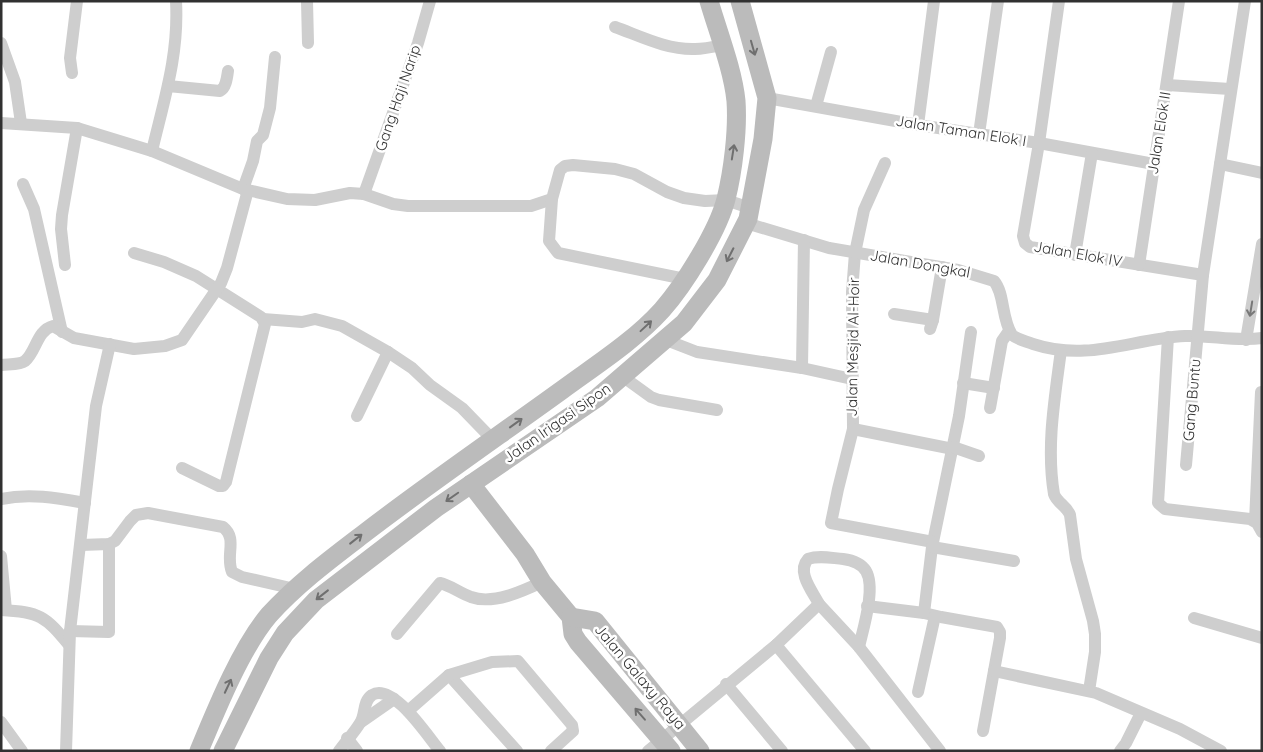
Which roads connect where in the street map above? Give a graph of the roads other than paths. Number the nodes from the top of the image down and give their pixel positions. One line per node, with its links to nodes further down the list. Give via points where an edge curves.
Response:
1 (77, 1): 19 (street, via 70,58)
2 (176, 1): 21 (street, via 173,67)
3 (307, 1): 14 (street)
4 (430, 1): 39 (street, Gang Haji Narip)
5 (710, 1): 15 (street, Jalan Irigasi Sipon)
6 (740, 1): 23 (street, Jalan Irigasi Sipon, one-way to 23)
7 (934, 1): 27 (street)
8 (998, 1): 29 (street)
9 (1059, 1): 30 (street)
10 (1179, 1): 20 (street, Jalan Elok II)
11 (1245, 1): 22 (street)
12 (615, 27): 15 (street, via 667,46 695,49)
13 (1, 43): 26 (street, via 15,82)
14 (308, 43)
15 (722, 45): 41 (street, Jalan Irigasi Sipon, one-way to 15, via 735,141 736,101)
16 (831, 52): 24 (street)
17 (275, 57): 38 (street, via 270,108 263,135 257,141)
18 (228, 71): 21 (street, via 220,91)
19 (72, 73)
20 (1167, 85): 22 (street); 34 (street, Jalan Elok II)
21 (168, 86): 31 (street)
22 (1230, 89): 35 (street)
23 (767, 98): 24 (street, Jalan Taman Elok I); 42 (street, Jalan Irigasi Sipon, via 763,139)
24 (816, 106): 27 (street, Jalan Taman Elok I)
25 (1, 123): 26 (street)
26 (22, 123): 28 (street)
27 (918, 124): 29 (street, Jalan Taman Elok I)
28 (77, 128): 31 (street); 48 (street, via 62,215)
29 (979, 134): 30 (street, Jalan Taman Elok I)
30 (1039, 143): 32 (street, Jalan Taman Elok I); 47 (street, Jalan Elok IV, via 1024,242 1030,247)
31 (152, 151): 38 (street)
32 (1092, 153): 34 (street, Jalan Taman Elok I); 47 (street)
33 (885, 163): 45 (street, Jalan Mesjid Al-Hoir, via 864,210)
34 (1154, 164): 49 (street, Jalan Elok II)
35 (1220, 164): 36 (street); 51 (street)
36 (1262, 173)
37 (23, 184): 57 (street, via 34,209)
38 (245, 189): 39 (street, via 304,200); 53 (street, via 227,268)
39 (364, 194): 40 (street, via 408,206 531,206)
40 (552, 199): 41 (street, Jalan Dongkal, via 560,170 573,165 615,168 684,198); 52 (street, via 549,241 558,254)
41 (727, 201): 42 (street, Jalan Dongkal); 52 (street, Jalan Irigasi Sipon, via 715,230)
42 (748, 213): 43 (street, Jalan Dongkal); 62 (street, Jalan Irigasi Sipon, one-way to 62, via 717,280 684,323)
43 (804, 240): 45 (street, Jalan Dongkal); 68 (street)
44 (1262, 244): 63 (street, one-way to 63)
45 (855, 252): 50 (street, Jalan Dongkal); 71 (street, Jalan Mesjid Al-Hoir)
46 (134, 253): 53 (street, via 196,276)
47 (1075, 255): 49 (street, Jalan Elok IV)
48 (65, 265)
49 (1139, 265): 51 (street, Jalan Elok IV)
50 (942, 267): 54 (street, via 932,325); 56 (street, Jalan Dongkal, via 994,281)
51 (1203, 275): 59 (street)
52 (685, 279): 70 (street, Jalan Irigasi Sipon, one-way to 52, via 645,328)
53 (217, 290): 55 (street); 64 (street, via 182,340 143,349)
54 (894, 314)
55 (263, 319): 66 (street, via 326,321 342,326); 84 (street, via 265,324 228,479 219,486)
56 (1009, 331): 65 (street, via 1016,338); 73 (street, via 1002,341)
57 (62, 332): 64 (street, via 74,338); 67 (street, via 49,327 26,360)
58 (971, 332): 72 (street)
59 (1198, 336): 60 (street); 63 (street); 83 (street, Gang Buntu)
60 (1168, 337): 65 (street, via 1107,350); 89 (street, via 1158,503 1165,509 1250,519)
61 (1262, 338): 63 (street)
62 (666, 340): 68 (street, via 697,352); 69 (street, Jalan Irigasi Sipon)
63 (1246, 340)
64 (110, 344): 88 (street, via 96,406)
65 (1061, 350): 114 (street, via 1050,459 1054,494 1070,515 1076,560 1096,634)
66 (388, 352): 78 (street); 80 (street, via 462,408)
67 (1, 365)
68 (802, 368): 71 (street)
69 (622, 376): 75 (street, Jalan Irigasi Sipon); 77 (street, via 658,400)
70 (583, 377): 75 (street); 80 (street, Jalan Irigasi Sipon, one-way to 70)
71 (852, 379): 79 (street, Jalan Mesjid Al-Hoir)
72 (964, 383): 73 (street); 81 (street)
73 (994, 388): 76 (street)
74 (1261, 392): 86 (street)
75 (596, 396): 85 (street, Jalan Irigasi Sipon)
76 (990, 408)
77 (717, 410)
78 (357, 416)
79 (852, 429): 81 (street, Jalan Mesjid Al-Hoir); 92 (street, via 831,523)
80 (493, 440): 96 (street, Jalan Irigasi Sipon, one-way to 80, via 397,508)
81 (953, 448): 82 (street, Jalan Mesjid Al-Hoir); 92 (street)
82 (979, 456)
83 (1186, 464)
84 (182, 468)
85 (471, 484): 95 (street, Jalan Galaxy Raya, via 525,554); 104 (street, Jalan Irigasi Sipon, one-way to 104, via 351,572)
86 (1259, 492): 89 (street)
87 (1, 499): 88 (street, via 31,496)
88 (85, 503): 90 (street)
89 (1258, 527)
90 (81, 544): 91 (street); 105 (street)
91 (109, 544): 96 (street, via 116,541 136,515 148,513 223,527 231,542 229,564 232,572); 105 (street, via 109,632)
92 (933, 544): 94 (street); 101 (street)
93 (1, 556): 100 (street)
94 (1014, 560)
95 (542, 582): 102 (street, Jalan Galaxy Raya); 106 (street, via 505,597 479,599 438,584)
96 (295, 589): 97 (street, Jalan Irigasi Sipon)
97 (282, 604): 104 (street); 125 (street, Jalan Irigasi Sipon, one-way to 97, via 254,636)
98 (820, 604): 99 (street, via 805,578 804,567 808,559 826,557 862,566 870,590); 109 (street); 110 (street)
99 (867, 606): 101 (street); 110 (street)
100 (4, 610): 108 (street, via 36,614 51,624)
101 (929, 614): 111 (street, via 996,627 1000,638); 115 (street)
102 (571, 617): 119 (street, Jalan Galaxy Raya, via 595,621); 122 (street, Jalan Galaxy Raya, one-way to 102, via 578,642 573,634)
103 (1194, 618): 107 (street)
104 (297, 619): 126 (street, Jalan Irigasi Sipon, via 269,658)
105 (70, 631): 108 (street)
106 (397, 634)
107 (1262, 638)
108 (69, 645): 124 (street)
109 (776, 645): 113 (street); 134 (street)
110 (859, 647): 135 (street)
111 (994, 671): 114 (street); 120 (street)
112 (449, 675): 116 (street); 130 (street); 131 (street, via 492,662 520,662 572,725 572,731)
113 (726, 684): 119 (street); 133 (street)
114 (1089, 691): 117 (street)
115 (918, 692)
116 (408, 711): 121 (street, via 388,695 373,695 365,706 361,722); 129 (street)
117 (1141, 713): 136 (street); 137 (street)
118 (1, 722): 123 (street)
119 (679, 724): 122 (street); 132 (street, Jalan Galaxy Raya)
120 (982, 731)
121 (347, 738): 127 (street); 128 (street)
122 (660, 747)
123 (22, 751)
124 (66, 751)
125 (199, 751)
126 (223, 751)
127 (339, 751)
128 (357, 751)
129 (440, 751)
130 (517, 751)
131 (551, 751)
132 (700, 751)
133 (782, 751)
134 (865, 751)
135 (940, 751)
136 (1120, 751)
137 (1221, 751)

